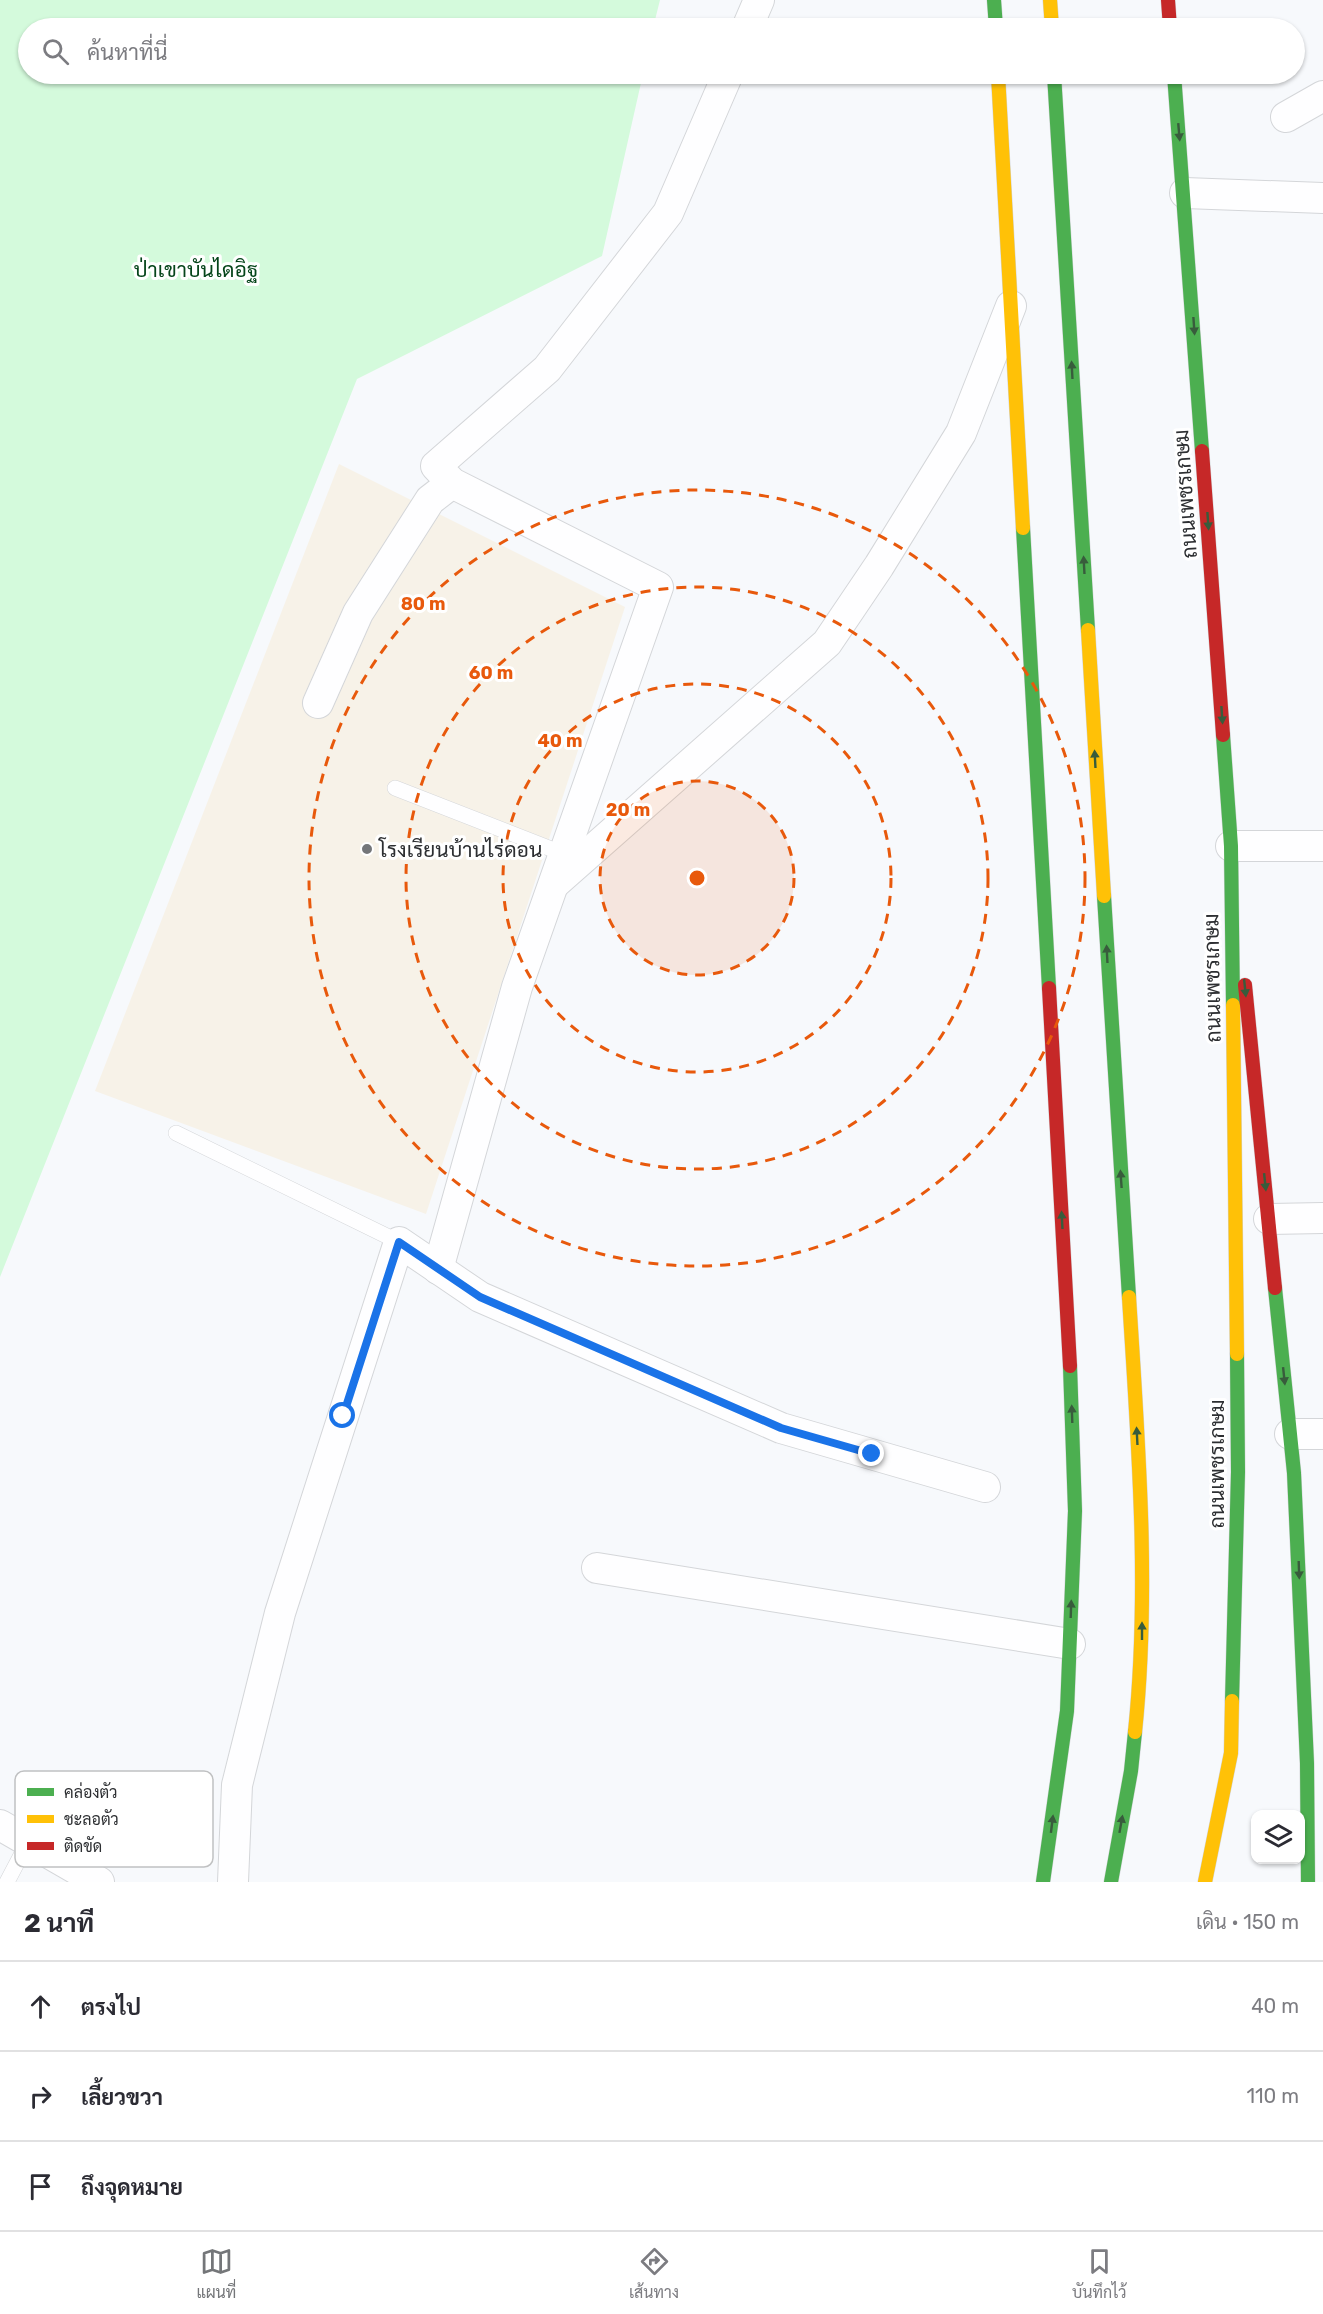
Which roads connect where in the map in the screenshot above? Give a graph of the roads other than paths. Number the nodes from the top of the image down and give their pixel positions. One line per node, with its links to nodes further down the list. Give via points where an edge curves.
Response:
1 (759, 0): 5 (street)
2 (994, 0): 6 (main road)
3 (1050, 0): 7 (main road)
4 (1168, 0): 8 (main road)
5 (751, 18)
6 (995, 18)
7 (1051, 18)
8 (1169, 18)
9 (724, 84): 18 (street, via 668,213 547,369 436,466)
10 (999, 84): 17 (main road)
11 (1055, 84): 44 (main road, one-way to 11, via 1131,1771 1142,1666 1143,1532)
12 (1175, 84): 15 (main road, ถนนเพชรเกษม, one-way to 15)
13 (1323, 96): 14 (street)
14 (1286, 117)
15 (1185, 193): 16 (street); 21 (main road, ถนนเพชรเกษม, one-way to 21)
16 (1323, 198)
17 (1011, 306): 24 (street, via 961,433 827,643); 34 (main road, one-way to 17, via 1075,1511 1069,1343)
18 (452, 483): 19 (street, via 430,500 358,613); 23 (street, via 658,587)
19 (318, 703)
20 (395, 788): 23 (lane)
21 (1231, 846): 22 (street); 27 (main road, one-way to 27); 45 (main road, ถนนเพชรเกษม, via 1238,1472 1231,1753)
22 (1323, 846)
23 (564, 854): 24 (street)
24 (553, 884): 29 (street, via 517,987)
25 (176, 1133): 28 (lane)
26 (1323, 1218): 27 (street)
27 (1269, 1220): 30 (main road, one-way to 30)
28 (399, 1242): 29 (street); 42 (street, via 280,1613 237,1785)
29 (438, 1269): 32 (street, via 480,1297 781,1428)
30 (1290, 1434): 31 (street); 35 (main road, one-way to 35)
31 (1323, 1434)
32 (985, 1487)
33 (597, 1569): 34 (street)
34 (1070, 1644): 43 (main road, one-way to 34, via 1067,1711)
35 (1315, 1764): 46 (main road)
36 (0, 1825): 37 (street)
37 (15, 1834)
38 (15, 1867): 40 (lane)
39 (72, 1867): 41 (street)
40 (7, 1882)
41 (99, 1882)
42 (232, 1882)
43 (1043, 1882)
44 (1111, 1882)
45 (1205, 1882)
46 (1308, 1882)

